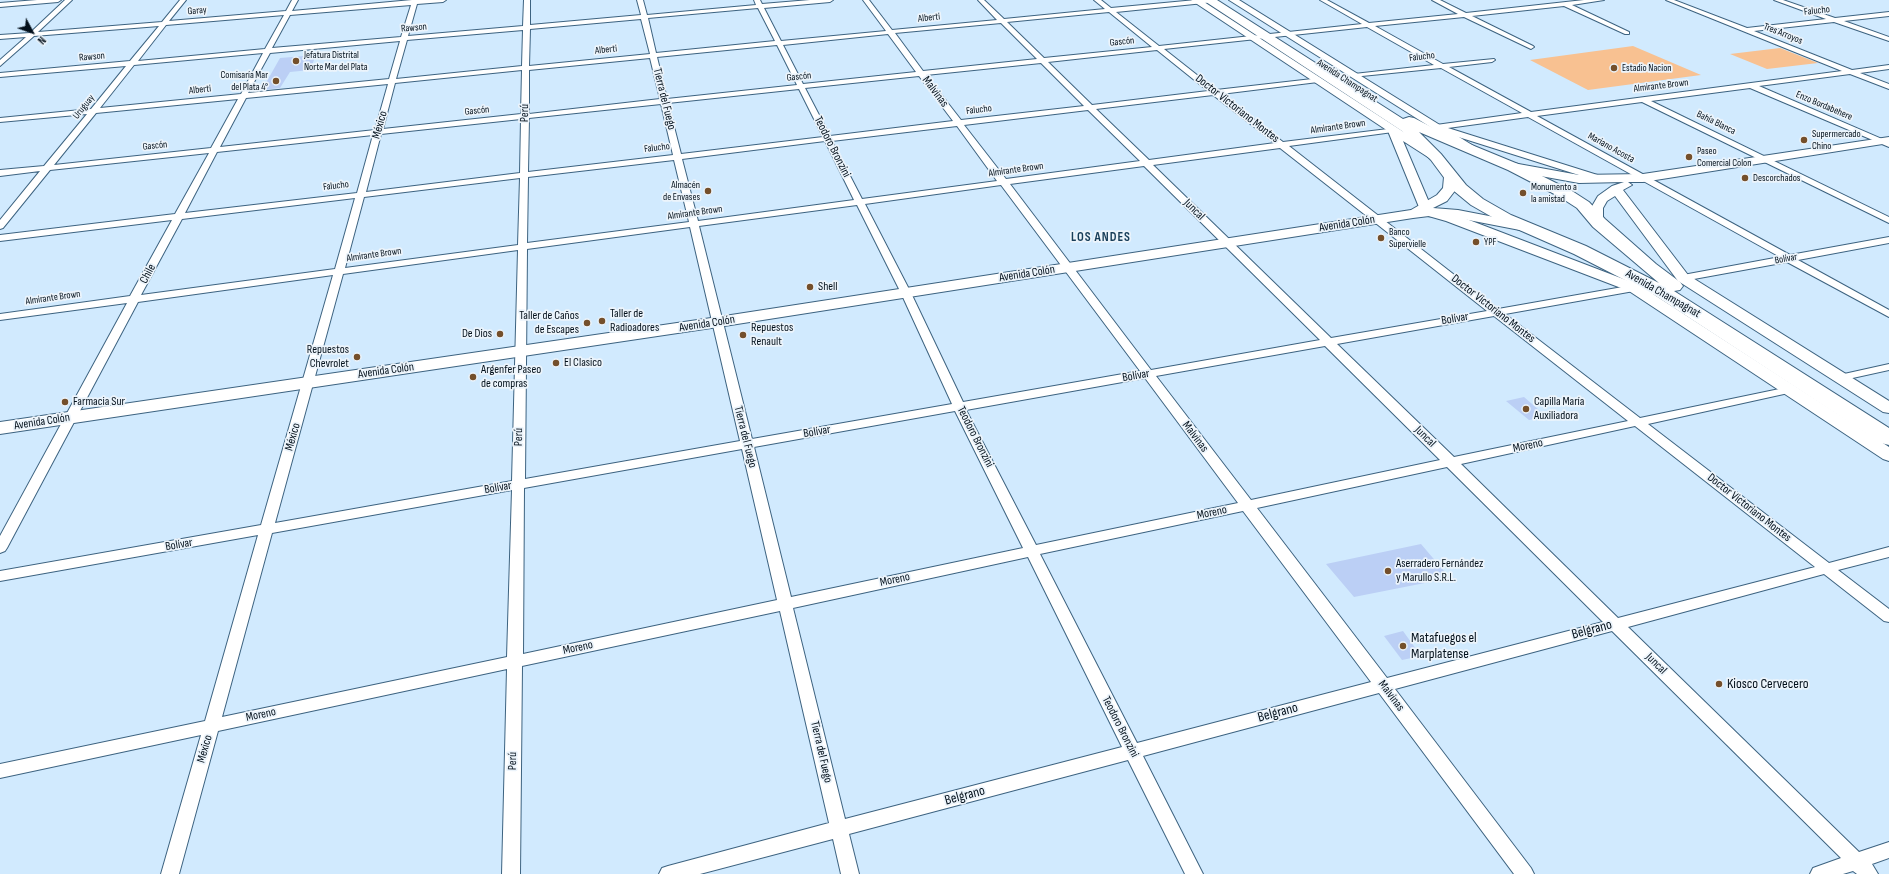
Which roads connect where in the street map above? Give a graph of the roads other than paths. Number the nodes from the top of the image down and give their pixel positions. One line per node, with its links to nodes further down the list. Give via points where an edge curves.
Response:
1 (58, 0): 24 (street)
2 (69, 0): 39 (street)
3 (183, 0): 33 (street, Uruguay)
4 (295, 0): 27 (street, Chile)
5 (443, 0): 21 (street, Garay)
6 (527, 0): 35 (street, Perú)
7 (640, 0): 30 (street, Tierra del Fuego)
8 (830, 0): 23 (street, Rawson)
9 (866, 0): 37 (street, Malvinas)
10 (981, 0): 32 (street, Juncal)
11 (1097, 0): 26 (street, Doctor Victoriano Montes)
12 (1214, 0): 22 (street, Alberti)
13 (1220, 0): 40 (highway, Avenida Champagnat)
14 (1233, 0): 40 (street, Avenida Champagnat)
15 (1323, 0): 34 (street, Mariano Acosta)
16 (1435, 0): 28 (street)
17 (1555, 0): 25 (street)
18 (1601, 0): 25 (street, Gascón)
19 (1669, 0): 36 (street, Tres Arroyos)
20 (1777, 0): 31 (street)
21 (415, 1): 27 (street, Garay); 42 (street, México)
22 (1203, 1): 26 (street, Alberti); 40 (highway, Avenida Champagnat)
23 (759, 3): 30 (street, Rawson); 44 (street, Teodoro Bronzini)
24 (0, 4)
25 (1565, 4): 28 (street, Gascón); 38 (street)
26 (1111, 11): 32 (street, Alberti); 46 (street, Doctor Victoriano Montes)
27 (288, 13): 33 (street, Garay); 47 (street, Chile)
28 (1465, 14): 34 (street, Gascón); 45 (street)
29 (1889, 14): 31 (street, Falucho)
30 (644, 17): 35 (street, Rawson); 48 (street, Tierra del Fuego)
31 (1835, 20): 36 (street, Falucho); 43 (street)
32 (1002, 21): 37 (street, Alberti); 49 (street, Juncal)
33 (164, 23): 39 (street, Garay); 51 (street, Uruguay)
34 (1367, 24): 40 (street, Gascón); 53 (street, Mariano Acosta)
35 (526, 28): 42 (street, Rawson); 55 (street, Perú)
36 (1747, 30): 56 (street, Tres Arroyos)
37 (890, 32): 44 (street, Alberti); 57 (street, Malvinas)
38 (1627, 33)
39 (32, 34): 41 (street, Garay); 52 (street)
40 (1268, 35): 46 (street, Gascón); 59 (street, Avenida Champagnat); 60 (street, Avenida Champagnat); 82 (highway, Avenida Champagnat, via 1416,125); 84 (highway, Avenida Champagnat, via 1407,128)
41 (0, 37)
42 (404, 39): 47 (street, Rawson); 61 (street, México)
43 (1889, 39)
44 (779, 43): 48 (street, Alberti); 62 (street, Teodoro Bronzini)
45 (1531, 47)
46 (1158, 48): 49 (street, Gascón); 65 (street, Doctor Victoriano Montes)
47 (268, 51): 51 (street, Rawson); 66 (street, Chile)
48 (654, 56): 55 (street, Alberti); 68 (street, Tierra del Fuego)
49 (1042, 60): 57 (street, Gascón); 69 (street, Juncal)
50 (1492, 60): 53 (street, Falucho)
51 (132, 63): 58 (street, Rawson); 70 (street, Uruguay)
52 (0, 64)
53 (1441, 66): 59 (street, Falucho); 71 (street, Mariano Acosta)
54 (1889, 67): 56 (street, Almirante Brown)
55 (526, 68): 61 (street, Alberti); 72 (street, Perú)
56 (1851, 72): 63 (street, Almirante Brown); 64 (street, Tres Arroyos)
57 (921, 74): 62 (street, Gascón); 74 (street, Malvinas)
58 (0, 75)
59 (1354, 76): 75 (street, Avenida Champagnat)
60 (1318, 80): 65 (street, Falucho); 76 (street, Avenida Champagnat)
61 (392, 82): 66 (street, Alberti); 77 (street, México)
62 (801, 86): 68 (street, Gascón); 78 (street, Teodoro Bronzini)
63 (1751, 86): 67 (street, Almirante Brown); 79 (street, Enzo Bordabehere)
64 (1889, 87)
65 (1216, 92): 69 (street, Falucho); 80 (street, Doctor Victoriano Montes)
66 (243, 96): 70 (street, Alberti); 81 (street, Chile)
67 (1642, 99): 71 (street, Almirante Brown); 85 (street, Bahía Blanca)
68 (665, 101): 72 (street, Gascón); 83 (street, Tierra del Fuego)
69 (1090, 107): 74 (street, Falucho); 86 (street, Juncal)
70 (93, 111): 73 (street, Alberti); 88 (street, Uruguay)
71 (1530, 115): 75 (street, Almirante Brown); 92 (street, Mariano Acosta)
72 (525, 116): 77 (street, Gascón); 90 (street, Perú)
73 (0, 120)
74 (958, 123): 78 (street, Falucho); 94 (street, Malvinas)
75 (1436, 126): 82 (street, Avenida Champagnat); 93 (street, Avenida Champagnat)
76 (1393, 130): 80 (street, Almirante Brown); 84 (street, Avenida Champagnat); 98 (street)
77 (378, 132): 81 (street, Gascón); 96 (street, México)
78 (828, 139): 83 (street, Falucho); 97 (street, Teodoro Bronzini)
79 (1886, 142): 85 (street, Avenida Colón)
80 (1283, 145): 86 (street, Almirante Brown); 100 (street, Doctor Victoriano Montes)
81 (215, 150): 88 (street, Gascón); 99 (street, Chile)
82 (1478, 152): 87 (highway, Avenida Champagnat)
83 (678, 157): 90 (street, Falucho); 103 (street, Tierra del Fuego)
84 (1436, 157): 91 (highway, Avenida Champagnat)
85 (1765, 160): 92 (street, Avenida Colón); 101 (street, Bahía Blanca)
86 (1147, 163): 94 (street, Almirante Brown); 108 (street, Juncal)
87 (1509, 165): 91 (highway, Avenida Colón, via 1476,157 1459,156 1448,159); 93 (street, Avenida Colón, via 1553,175); 102 (highway, Avenida Champagnat, via 1566,194 1583,205)
88 (47, 168): 89 (street, Gascón); 104 (street, Uruguay)
89 (0, 173)
90 (524, 175): 96 (street, Falucho); 109 (street, Perú)
91 (1450, 175): 98 (main road, Avenida Colón, via 1450,188 1447,193); 105 (highway, Avenida Champagnat, via 1460,188 1477,202)
92 (1643, 178): 93 (street, Avenida Colón); 95 (street, Avenida Colón); 112 (street, Mariano Acosta)
93 (1604, 180)
94 (1003, 182): 97 (street, Almirante Brown); 113 (street, Malvinas)
95 (1616, 189): 102 (street, Avenida Colón, via 1602,199 1597,208); 115 (street, Avenida Champagnat)
96 (360, 195): 99 (street, Falucho); 114 (street, México)
97 (860, 202): 103 (street, Almirante Brown); 117 (street, Teodoro Bronzini)
98 (1422, 211): 100 (main road, Avenida Colón); 105 (main road, Avenida Colón, via 1458,214); 116 (street, Avenida Champagnat, via 1451,218)
99 (179, 216): 106 (street, Falucho); 118 (street, Chile)
100 (1376, 219): 108 (main road, Avenida Colón); 119 (street, Doctor Victoriano Montes)
101 (1889, 220)
102 (1598, 221): 105 (highway, Avenida Colón, via 1603,232 1592,241 1575,240); 110 (highway, Avenida Champagnat)
103 (694, 224): 109 (street, Almirante Brown); 122 (street, Tierra del Fuego)
104 (0, 226)
105 (1532, 230): 111 (highway, Avenida Champagnat)
106 (0, 238)
107 (1889, 240): 112 (street, Bolívar)
108 (1227, 242): 113 (main road, Avenida Colón); 123 (street, Juncal)
109 (522, 247): 114 (street, Almirante Brown); 124 (street, Perú)
110 (1629, 249): 115 (highway); 134 (highway, Avenida Champagnat, via 1650,268 1703,306)
111 (1580, 250): 116 (highway); 136 (highway, Avenida Champagnat, via 1699,314)
112 (1789, 259): 115 (street, Bolívar); 120 (street, Mariano Acosta)
113 (1068, 268): 117 (main road, Avenida Colón); 126 (street, Malvinas)
114 (339, 271): 118 (street, Almirante Brown); 128 (street, México)
115 (1683, 278): 127 (street, Avenida Champagnat)
116 (1634, 288): 119 (street, Bolívar); 129 (street, Avenida Champagnat)
117 (906, 292): 122 (main road, Avenida Colón); 130 (street, Teodoro Bronzini)
118 (135, 299): 121 (street, Almirante Brown); 132 (street, Chile)
119 (1497, 312): 123 (street, Bolívar); 133 (street, Doctor Victoriano Montes)
120 (1889, 314)
121 (0, 317)
122 (718, 322): 124 (main road, Avenida Colón); 137 (street, Tierra del Fuego)
123 (1328, 342): 126 (street, Bolívar); 139 (street, Juncal)
124 (520, 351): 128 (main road, Avenida Colón); 140 (street, Perú)
125 (1889, 367): 127 (street)
126 (1148, 374): 130 (street, Bolívar); 141 (street, Malvinas)
127 (1839, 378): 131 (street, Avenida Champagnat)
128 (308, 383): 132 (main road, Avenida Colón); 142 (street, México)
129 (1789, 390): 133 (street, Moreno); 138 (street, Avenida Champagnat)
130 (960, 407): 137 (street, Bolívar); 144 (street, Teodoro Bronzini)
131 (1889, 408)
132 (70, 418): 135 (main road, Avenida Colón); 143 (street, Chile)
133 (1639, 422): 139 (street, Moreno); 146 (street, Doctor Victoriano Montes)
134 (1889, 424)
135 (0, 428)
136 (1889, 438)
137 (747, 444): 140 (street, Bolívar); 148 (street, Tierra del Fuego)
138 (1889, 456)
139 (1451, 462): 141 (street, Moreno); 150 (street, Juncal)
140 (518, 485): 142 (street, Bolívar); 151 (street, Perú)
141 (1247, 506): 144 (street, Moreno); 152 (street, Malvinas)
142 (267, 529): 147 (street, Bolívar); 153 (street, México)
143 (0, 548)
144 (1032, 551): 148 (street, Moreno); 154 (street, Teodoro Bronzini)
145 (1889, 552): 146 (street, Belgrano)
146 (1826, 568): 149 (street, Doctor Victoriano Montes); 150 (street, Belgrano)
147 (0, 576)
148 (786, 604): 151 (street, Moreno); 156 (street, Tierra del Fuego)
149 (1889, 617)
150 (1615, 624): 152 (street, Belgrano); 158 (street, Juncal)
151 (515, 661): 153 (street, Moreno); 160 (street, Perú)
152 (1383, 685): 154 (street, Belgrano); 164 (street, Malvinas)
153 (212, 726): 155 (street, Moreno); 159 (street, México)
154 (1132, 751): 156 (street, Belgrano); 163 (street, Teodoro Bronzini)
155 (0, 771)
156 (839, 829): 161 (street, Belgrano); 162 (street, Tierra del Fuego)
157 (1889, 850): 158 (street)
158 (1856, 862): 165 (street); 166 (street, Juncal)
159 (170, 874)
160 (511, 874)
161 (668, 874)
162 (850, 874)
163 (1194, 874)
164 (1525, 874)
165 (1819, 874)
166 (1869, 874)

